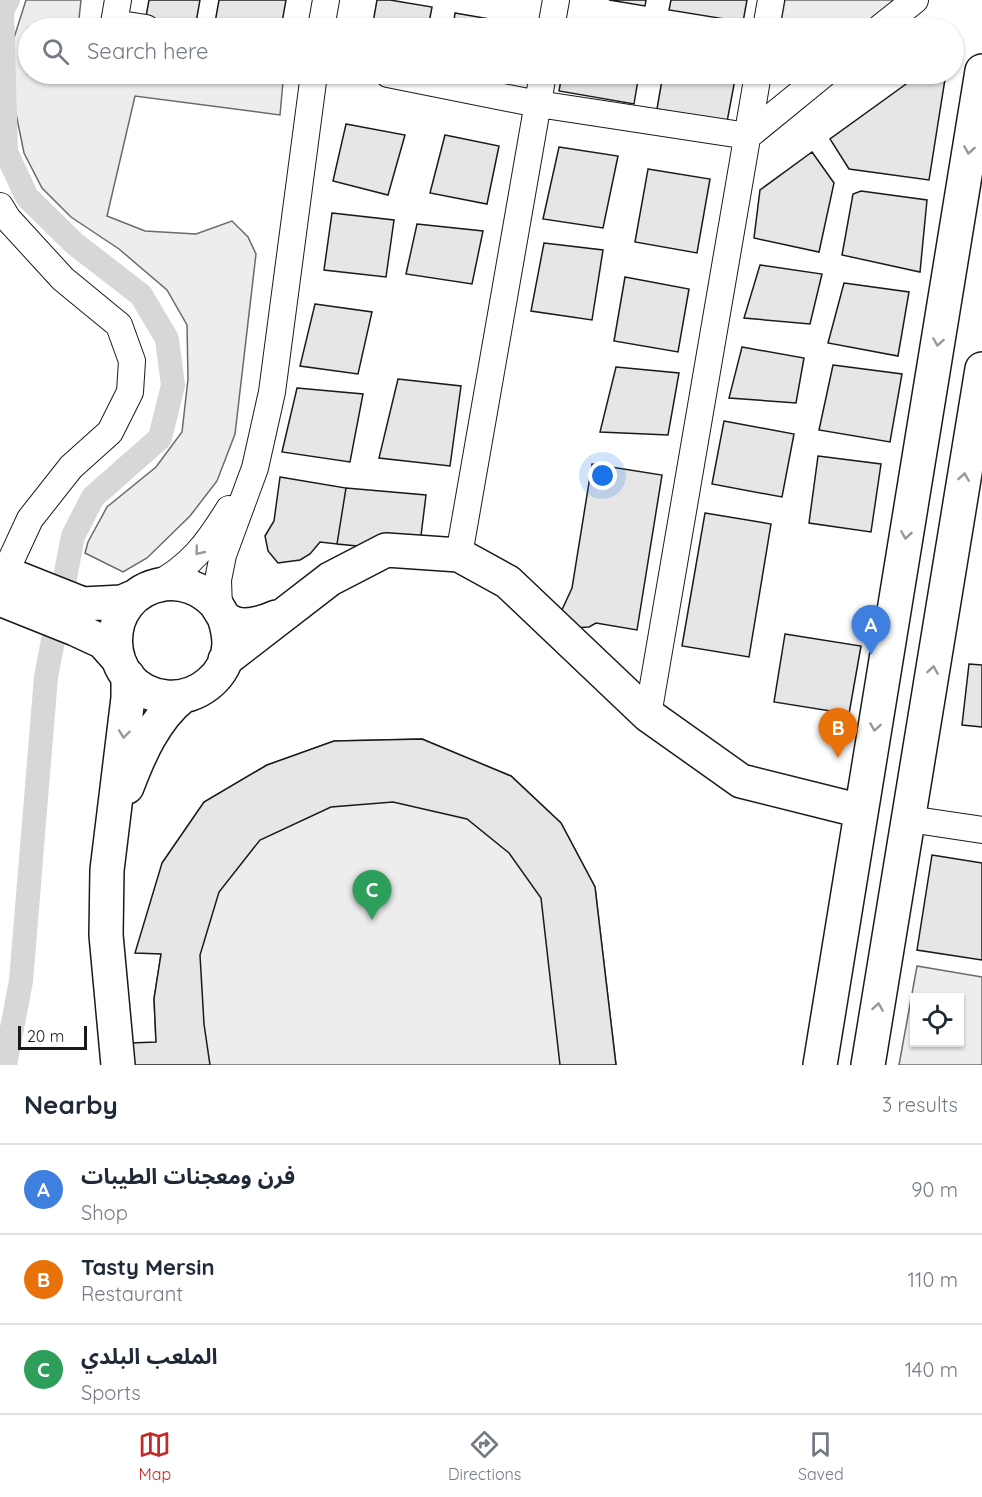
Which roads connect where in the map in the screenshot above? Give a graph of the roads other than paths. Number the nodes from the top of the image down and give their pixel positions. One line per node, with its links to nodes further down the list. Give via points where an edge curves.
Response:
1 (118, 0): 6 (street)
2 (326, 0): 7 (street)
3 (556, 0): 8 (street)
4 (771, 0): 9 (street)
5 (915, 0): 10 (street)
6 (115, 18)
7 (323, 18)
8 (553, 18)
9 (768, 18)
10 (892, 18)
11 (982, 71): 32 (main road, one-way to 32)
12 (313, 84): 21 (street, via 272,392)
13 (438, 84): 17 (street)
14 (541, 84): 17 (street)
15 (756, 84): 18 (street)
16 (812, 84): 18 (street)
17 (538, 104): 18 (street); 22 (street)
18 (747, 136): 31 (street)
19 (0, 206): 23 (street, via 63,279 119,325 132,361 130,392 110,432 71,467 30,519)
20 (982, 369): 33 (main road, one-way to 20)
21 (255, 468): 24 (street, one-way to 24, via 214,534 192,560 175,575); 25 (street, via 223,555 218,580)
22 (459, 555): 26 (main road, via 386,550 330,579); 31 (main road, via 508,582)
23 (12, 587): 27 (main road)
24 (145, 591): 25 (main road, via 185,585 204,594); 27 (main road); 29 (main road, via 128,604 117,625 115,636)
25 (222, 613): 26 (main road, via 244,626); 28 (main road, via 229,646)
26 (283, 614): 28 (main road)
27 (79, 617): 29 (main road)
28 (225, 660): 30 (main road, via 209,684)
29 (123, 667): 30 (main road, via 146,691); 34 (main road, one-way to 34, via 128,698)
30 (183, 696): 34 (main road, via 160,720 135,766)
31 (648, 716): 32 (main road, via 741,781)
32 (861, 811): 37 (main road)
33 (909, 819): 35 (street); 38 (main road, one-way to 33)
34 (112, 829): 36 (main road, via 106,935)
35 (982, 830)
36 (118, 1065)
37 (820, 1065)
38 (868, 1065)

